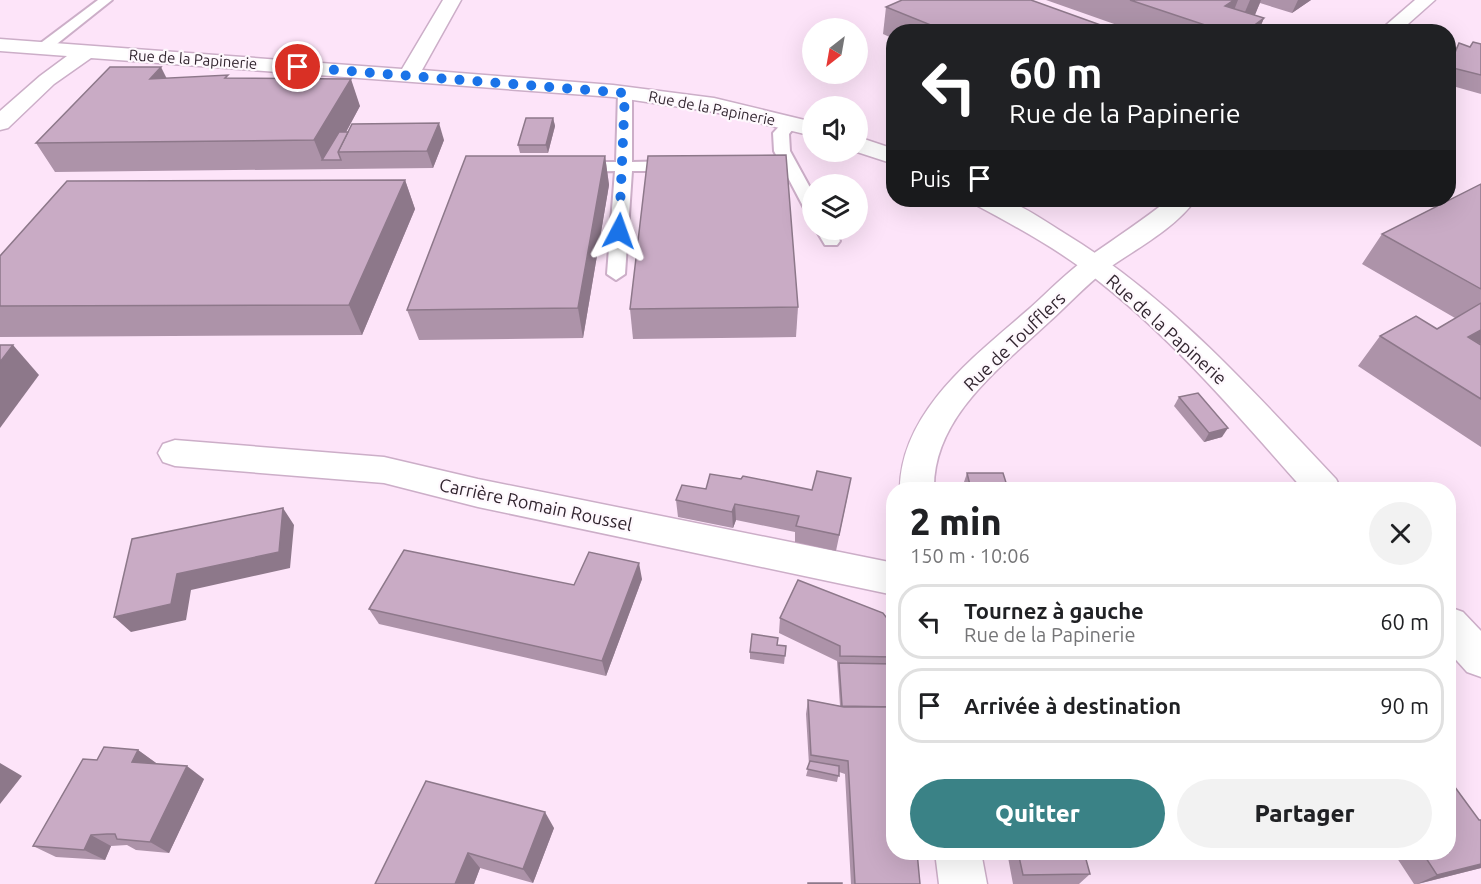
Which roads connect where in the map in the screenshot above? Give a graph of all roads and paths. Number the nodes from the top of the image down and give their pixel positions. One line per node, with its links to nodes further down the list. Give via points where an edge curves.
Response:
1 (452, 0): 8 (street)
2 (1426, 0): 4 (street)
3 (98, 2): 6 (lane)
4 (1397, 24)
5 (0, 45): 6 (street, Rue de la Papinerie)
6 (44, 48): 7 (street, Rue de la Papinerie)
7 (87, 51): 8 (street, Rue de la Papinerie); 10 (street, via 47,80)
8 (408, 76): 9 (street, Rue de la Papinerie)
9 (625, 93): 11 (street, Rue de la Papinerie, via 714,105); 19 (lane)
10 (0, 123)
11 (790, 123): 12 (street, Rue de la Papinerie); 17 (lane, via 781,133 782,151)
12 (802, 126)
13 (868, 148): 14 (street)
14 (886, 155)
15 (694, 166): 19 (lane)
16 (770, 166): 17 (lane)
17 (790, 166): 20 (lane)
18 (554, 167): 19 (lane)
19 (624, 167): 24 (lane)
20 (802, 188)
21 (998, 207): 23 (street, Rue de la Papinerie)
22 (1174, 207): 23 (street, Rue de Toufflers)
23 (1095, 265): 26 (street, Rue de Toufflers, via 960,391 925,444); 27 (street, Rue de la Papinerie, via 1186,342)
24 (616, 274)
25 (175, 453): 28 (street, Carrière Romain Roussel, via 384,470)
26 (916, 482)
27 (1317, 482)
28 (886, 577)
29 (1456, 632): 30 (street)
30 (1481, 659)
31 (959, 860): 32 (street)
32 (963, 884)

